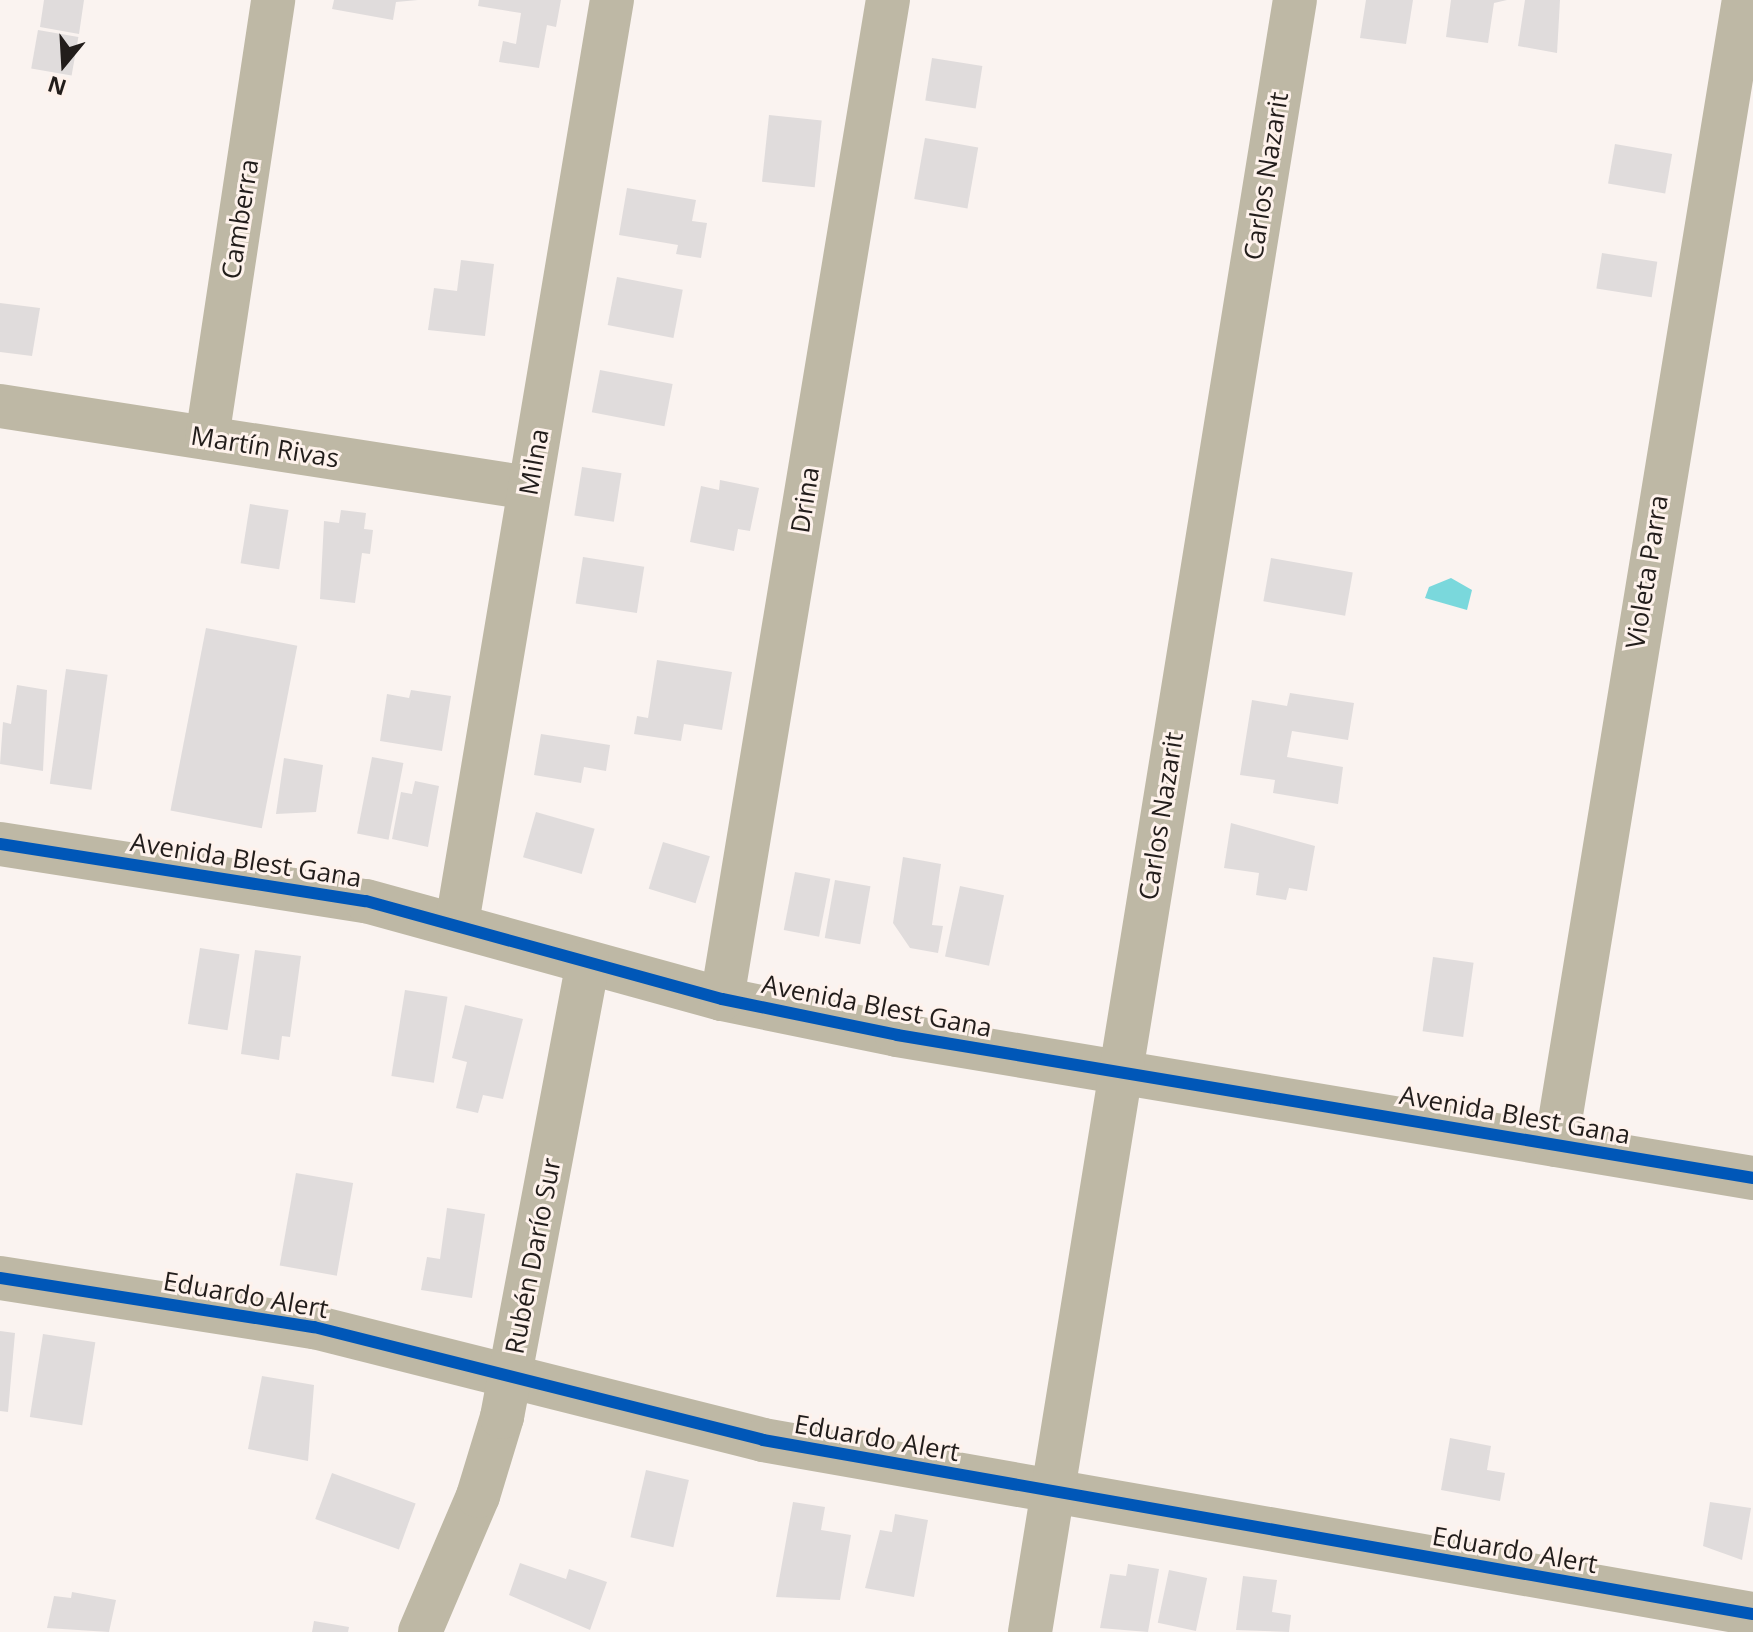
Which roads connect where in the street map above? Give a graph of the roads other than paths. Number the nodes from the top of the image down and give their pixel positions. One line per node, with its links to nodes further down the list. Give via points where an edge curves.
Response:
1 (273, 0): 7 (street, Camberra)
2 (612, 0): 8 (street, Milna)
3 (888, 0): 12 (street, Drina)
4 (1295, 0): 13 (street, Carlos Nazarit)
5 (1744, 0): 14 (street, Violeta Parra)
6 (0, 406): 7 (street, Martín Rivas)
7 (207, 438): 8 (street, Martín Rivas)
8 (529, 488): 10 (street, Milna)
9 (0, 844): 10 (street, Avenida Blest Gana, via 289,886)
10 (457, 923): 11 (street, Avenida Blest Gana)
11 (588, 963): 12 (street, Avenida Blest Gana); 17 (street, Rubén Darío Sur)
12 (722, 999): 13 (street, Avenida Blest Gana)
13 (1120, 1070): 14 (street, Avenida Blest Gana); 18 (street, Carlos Nazarit)
14 (1556, 1145): 15 (street, Avenida Blest Gana)
15 (1753, 1178)
16 (0, 1278): 17 (street, Eduardo Alert, via 314,1327)
17 (509, 1382): 18 (street, Eduardo Alert, via 763,1440); 20 (street, Rubén Darío Sur, via 478,1496)
18 (1053, 1491): 19 (street, Eduardo Alert); 21 (street, Carlos Nazarit)
19 (1753, 1614)
20 (420, 1632)
21 (1030, 1632)

